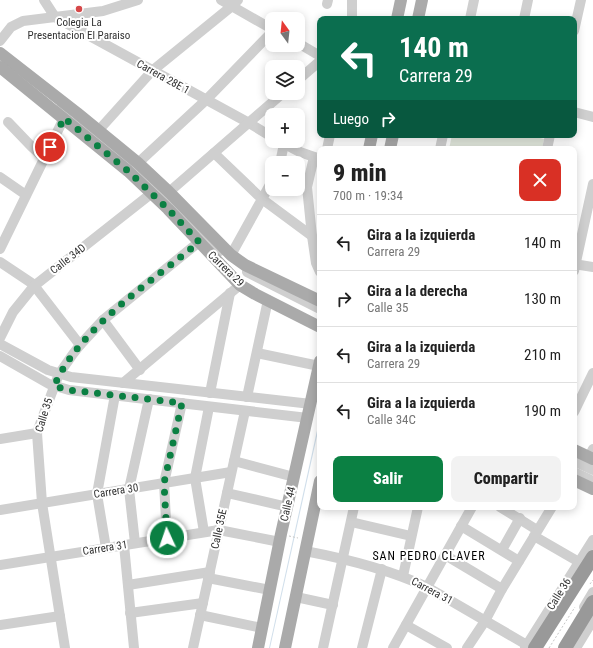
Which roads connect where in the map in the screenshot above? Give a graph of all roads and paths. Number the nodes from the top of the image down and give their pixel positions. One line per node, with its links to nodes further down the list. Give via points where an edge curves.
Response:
1 (44, 0): 16 (street)
2 (138, 0): 16 (street, via 103,11)
3 (220, 0): 10 (street)
4 (352, 0): 11 (street)
5 (400, 0): 12 (main road)
6 (422, 0): 13 (main road)
7 (474, 0): 14 (street)
8 (528, 0): 15 (street)
9 (582, 0): 17 (street)
10 (235, 3): 18 (street); 26 (street)
11 (352, 16)
12 (397, 16)
13 (419, 16)
14 (471, 16)
15 (525, 16)
16 (54, 17): 20 (street, via 19,22 11,27); 26 (street, Carrera 28E 1)
17 (577, 20)
18 (265, 25)
19 (265, 37): 29 (street)
20 (0, 41)
21 (305, 47): 23 (street)
22 (0, 53): 36 (main road, Carrera 29)
23 (317, 54)
24 (0, 60): 51 (street, via 140,173)
25 (317, 64): 28 (street)
26 (152, 71): 29 (street, Carrera 28E 1); 36 (street)
27 (2, 72): 33 (main road, Carrera 29)
28 (305, 74)
29 (206, 100): 35 (street, Carrera 28E 1); 42 (street)
30 (275, 100): 35 (street)
31 (577, 113): 32 (street)
32 (593, 116)
33 (64, 118): 40 (street); 46 (main road, Carrera 29)
34 (8, 122): 40 (street)
35 (249, 123): 37 (street, Carrera 28E 1); 39 (street)
36 (98, 131): 42 (main road, Carrera 29)
37 (265, 133)
38 (293, 148): 41 (street)
39 (214, 153): 45 (street); 49 (street)
40 (44, 158): 48 (street)
41 (317, 158): 50 (street, via 307,187)
42 (138, 164): 45 (main road, Carrera 29)
43 (0, 177): 48 (street)
44 (593, 184): 53 (street)
45 (169, 192): 54 (main road, Carrera 29)
46 (152, 193): 51 (main road, Carrera 29); 60 (street, Calle 34D)
47 (265, 194): 49 (street)
48 (26, 195): 52 (street)
49 (262, 199): 50 (street); 54 (street)
50 (312, 236): 55 (street)
51 (201, 239): 59 (main road, Carrera 29); 64 (street, via 243,269); 65 (street, via 245,284); 66 (street, Calle 35)
52 (0, 249)
53 (577, 253)
54 (231, 255): 63 (main road, Carrera 29, via 245,265)
55 (317, 265)
56 (577, 266): 58 (street)
57 (2, 267): 60 (street, via 16,272)
58 (593, 268)
59 (240, 285): 61 (street); 62 (main road, Carrera 29)
60 (34, 286): 68 (street, Calle 34D, via 13,312); 70 (street)
61 (230, 293): 75 (street); 84 (street)
62 (268, 300): 67 (main road, Carrera 29); 71 (street)
63 (317, 300)
64 (317, 308)
65 (317, 319)
66 (103, 320): 70 (street, Calle 35); 75 (street)
67 (317, 325)
68 (0, 338)
69 (0, 344): 74 (street)
70 (80, 345): 77 (street, Calle 35)
71 (257, 353): 73 (street); 86 (street)
72 (0, 356): 80 (street)
73 (317, 364)
74 (48, 370): 77 (street); 80 (street, via 51,374 50,379)
75 (140, 370): 81 (street)
76 (593, 373): 91 (street)
77 (60, 374): 79 (street); 82 (street, Calle 35)
78 (317, 374): 90 (main road, Calle 44)
79 (71, 377): 81 (street); 83 (street, via 64,382)
80 (43, 381): 82 (street)
81 (123, 383): 84 (street)
82 (54, 386): 83 (street); 96 (street, Calle 35)
83 (69, 390): 85 (street)
84 (210, 393): 86 (street)
85 (115, 395): 87 (street); 113 (street)
86 (247, 397): 89 (street)
87 (149, 399): 88 (street); 110 (street)
88 (182, 403): 92 (street); 109 (street)
89 (296, 403): 90 (street); 94 (street, via 298,410)
90 (311, 404): 95 (main road, Calle 44)
91 (577, 406)
92 (210, 407): 93 (street); 106 (street)
93 (245, 411): 94 (street); 100 (street, Calle 35E)
94 (293, 417): 95 (street)
95 (308, 418): 105 (main road, Calle 44)
96 (37, 433): 97 (street); 115 (street, Calle 35)
97 (0, 439)
98 (577, 451): 99 (main road)
99 (592, 455)
100 (234, 461): 103 (street, Calle 35E); 105 (street)
101 (577, 462): 102 (street)
102 (593, 470)
103 (232, 472): 106 (street, Carrera 30); 112 (street, Calle 35E)
104 (577, 473): 108 (street)
105 (294, 476): 116 (main road, Calle 44)
106 (195, 478): 109 (street, Carrera 30); 127 (street)
107 (577, 481): 111 (main road)
108 (593, 481)
109 (164, 483): 110 (street, Carrera 30); 132 (street)
110 (129, 489): 113 (street, Carrera 30); 135 (street)
111 (593, 489)
112 (227, 493): 116 (street); 126 (street, Calle 35E)
113 (97, 494): 115 (street, Carrera 30); 137 (street)
114 (317, 495): 139 (main road)
115 (42, 503): 117 (street, Carrera 30); 141 (street, Calle 35)
116 (288, 507): 134 (main road, Calle 44)
117 (0, 510)
118 (353, 510): 124 (street)
119 (417, 510): 130 (street)
120 (470, 510): 125 (street)
121 (505, 510): 123 (street)
122 (550, 510): 128 (street)
123 (520, 518): 128 (street); 138 (street)
124 (351, 522): 130 (street); 143 (street)
125 (461, 526): 138 (street); 140 (street)
126 (219, 530): 127 (street, Carrera 31); 134 (street, Carrera 31); 149 (street, Calle 35E)
127 (204, 532): 132 (street, Carrera 31)
128 (536, 533): 144 (street); 145 (street)
129 (291, 536): 131 (path)
130 (412, 536): 150 (street)
131 (297, 537)
132 (167, 538): 135 (street, Carrera 31)
133 (593, 540): 145 (street, Calle 36)
134 (280, 542): 156 (main road, Calle 44)
135 (135, 543): 136 (street, Carrera 31)
136 (124, 545): 137 (street, Carrera 31); 152 (street)
137 (106, 548): 141 (street, Carrera 31)
138 (502, 550): 144 (street)
139 (305, 551): 143 (street, Carrera 31); 157 (main road)
140 (445, 555): 153 (street); 154 (street)
141 (51, 556): 146 (street, Carrera 31); 164 (street, Calle 35)
142 (593, 557): 171 (highway)
143 (343, 559): 148 (street, Carrera 31); 161 (street)
144 (519, 561): 154 (street)
145 (579, 562): 171 (street, Calle 36)
146 (0, 565)
147 (593, 565): 182 (street)
148 (382, 569): 150 (street, Carrera 31); 178 (street)
149 (209, 575): 152 (street); 156 (street); 159 (street, Calle 35E)
150 (403, 576): 153 (street, Carrera 31)
151 (593, 580): 155 (path)
152 (128, 585): 162 (street)
153 (427, 587): 166 (street, Carrera 31); 167 (street)
154 (502, 589): 166 (street)
155 (591, 589): 184 (street)
156 (270, 590): 169 (main road, Calle 44)
157 (296, 597): 161 (street); 176 (main road)
158 (593, 602): 185 (highway)
159 (203, 603): 162 (street); 163 (street, Calle 35E)
160 (577, 604): 183 (path)
161 (333, 605): 177 (street)
162 (130, 613): 173 (street)
163 (200, 615): 169 (street); 174 (street, Calle 35E)
164 (60, 616): 168 (street); 172 (street, Calle 35)
165 (593, 620): 170 (street)
166 (484, 621): 171 (street, Carrera 31); 181 (street)
167 (406, 624): 179 (street); 180 (street)
168 (0, 625)
169 (262, 628): 175 (main road, Calle 44)
170 (590, 631): 186 (street)
171 (529, 647)
172 (65, 648)
173 (134, 648)
174 (193, 648)
175 (258, 648)
176 (285, 648)
177 (323, 648)
178 (362, 648)
179 (393, 648)
180 (448, 648)
181 (467, 648)
182 (540, 648)
183 (549, 648)
184 (559, 648)
185 (565, 648)
186 (576, 648)

